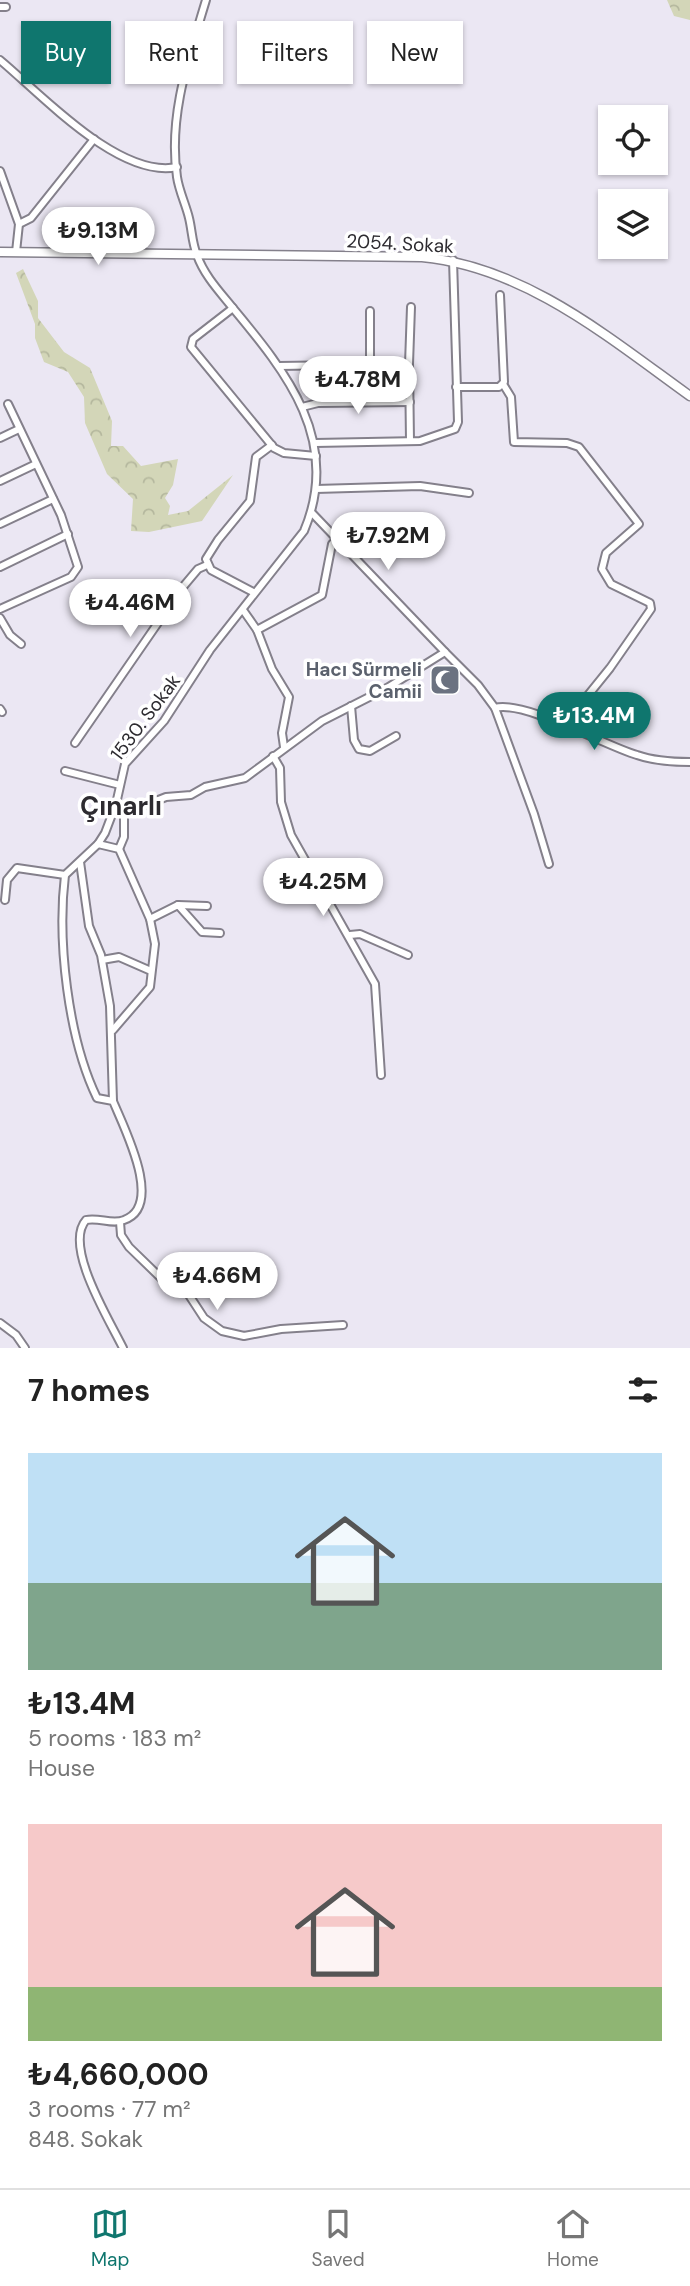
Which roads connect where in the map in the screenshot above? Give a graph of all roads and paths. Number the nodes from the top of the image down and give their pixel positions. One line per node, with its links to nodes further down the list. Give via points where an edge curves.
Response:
1 (206, 0): 4 (street, 1530. Sokak, via 180,94)
2 (0, 60): 3 (street)
3 (94, 139): 4 (street, via 145,165 163,170); 6 (street, via 31,218)
4 (177, 167): 9 (street, 1530. Sokak)
5 (0, 171): 6 (street)
6 (19, 224): 8 (street)
7 (0, 252): 8 (main road, 2054. Sokak)
8 (16, 252): 9 (main road, 2054. Sokak)
9 (196, 254): 10 (main road, 2054. Sokak); 13 (street, 1530. Sokak)
10 (453, 260): 19 (street); 20 (main road, 2054. Sokak, via 503,275 580,318)
11 (500, 295): 18 (street)
12 (411, 307): 16 (street)
13 (233, 308): 17 (street, 1530. Sokak); 28 (street, via 193,338 191,347)
14 (370, 311): 15 (street)
15 (370, 362): 16 (street); 17 (street)
16 (409, 363): 21 (street)
17 (279, 366): 23 (street, 1530. Sokak)
18 (503, 384): 19 (street); 50 (street, via 511,397 514,442 579,447 639,524 608,550 602,569 611,584 648,602 652,609)
19 (456, 387): 26 (street, via 455,429 432,439)
20 (690, 397)
21 (410, 402): 23 (street); 26 (street)
22 (8, 404): 24 (street)
23 (302, 407): 27 (street, 1530. Sokak)
24 (19, 429): 25 (street); 30 (street)
25 (0, 438)
26 (410, 441): 27 (street)
27 (316, 443): 29 (street, 1530. Sokak)
28 (272, 445): 29 (street, via 284,453); 39 (street, via 256,457 250,501 209,551)
29 (316, 456): 32 (street, 1530. Sokak)
30 (36, 464): 31 (street); 34 (street)
31 (0, 481)
32 (316, 489): 33 (street, via 420,486); 35 (street, 1530. Sokak)
33 (469, 494)
34 (53, 499): 36 (street); 37 (street)
35 (312, 513): 38 (street); 41 (street, 1530. Sokak, via 304,531)
36 (0, 524)
37 (68, 534): 40 (street); 42 (street, via 78,565 75,574)
38 (338, 538): 45 (street, via 332,544 324,593); 47 (street)
39 (207, 565): 41 (street); 52 (street, via 182,588)
40 (0, 567)
41 (253, 592): 43 (street, 1530. Sokak)
42 (0, 609)
43 (243, 610): 45 (street); 57 (street, 1530. Sokak, via 210,650 164,721 125,764)
44 (0, 618): 46 (street)
45 (257, 630): 53 (street, via 289,697)
46 (21, 644)
47 (444, 652): 48 (street); 49 (street)
48 (351, 706): 51 (street, via 359,749 370,751); 53 (street)
49 (495, 708): 50 (street, via 508,707); 63 (street)
50 (564, 725): 55 (street, via 638,756)
51 (396, 736)
52 (75, 743)
53 (284, 747): 54 (street)
54 (273, 756): 59 (street, via 244,778); 70 (street, via 280,768 282,809 291,835)
55 (690, 762)
56 (65, 771): 57 (street)
57 (120, 785): 58 (street, 1530. Sokak)
58 (114, 809): 59 (street); 60 (street, 1530. Sokak)
59 (124, 810): 61 (street)
60 (97, 844): 61 (street); 62 (street, 1530. Sokak)
61 (119, 849): 68 (street)
62 (80, 862): 64 (street, 1530. Sokak); 72 (street, via 89,926)
63 (549, 864)
64 (65, 875): 65 (street, via 17,868 7,880); 76 (street, via 63,936 76,1040 97,1098)
65 (5, 900)
66 (178, 905): 67 (street); 68 (street); 69 (street, via 202,932)
67 (207, 906)
68 (150, 919): 73 (street, via 156,934)
69 (219, 933)
70 (350, 935): 71 (street, via 360,934); 75 (street, via 376,989)
71 (408, 955)
72 (102, 960): 73 (street, via 119,957); 74 (street)
73 (150, 971): 74 (street, via 150,987)
74 (112, 1031): 76 (street)
75 (381, 1075)
76 (113, 1101): 77 (street, via 138,1162 142,1192 136,1212)
77 (120, 1222): 79 (street, via 129,1247 164,1280 187,1292 204,1318 222,1331 244,1336); 81 (street, via 86,1220 80,1247 85,1269)
78 (0, 1323): 80 (street)
79 (343, 1325)
80 (26, 1348)
81 (123, 1348)

